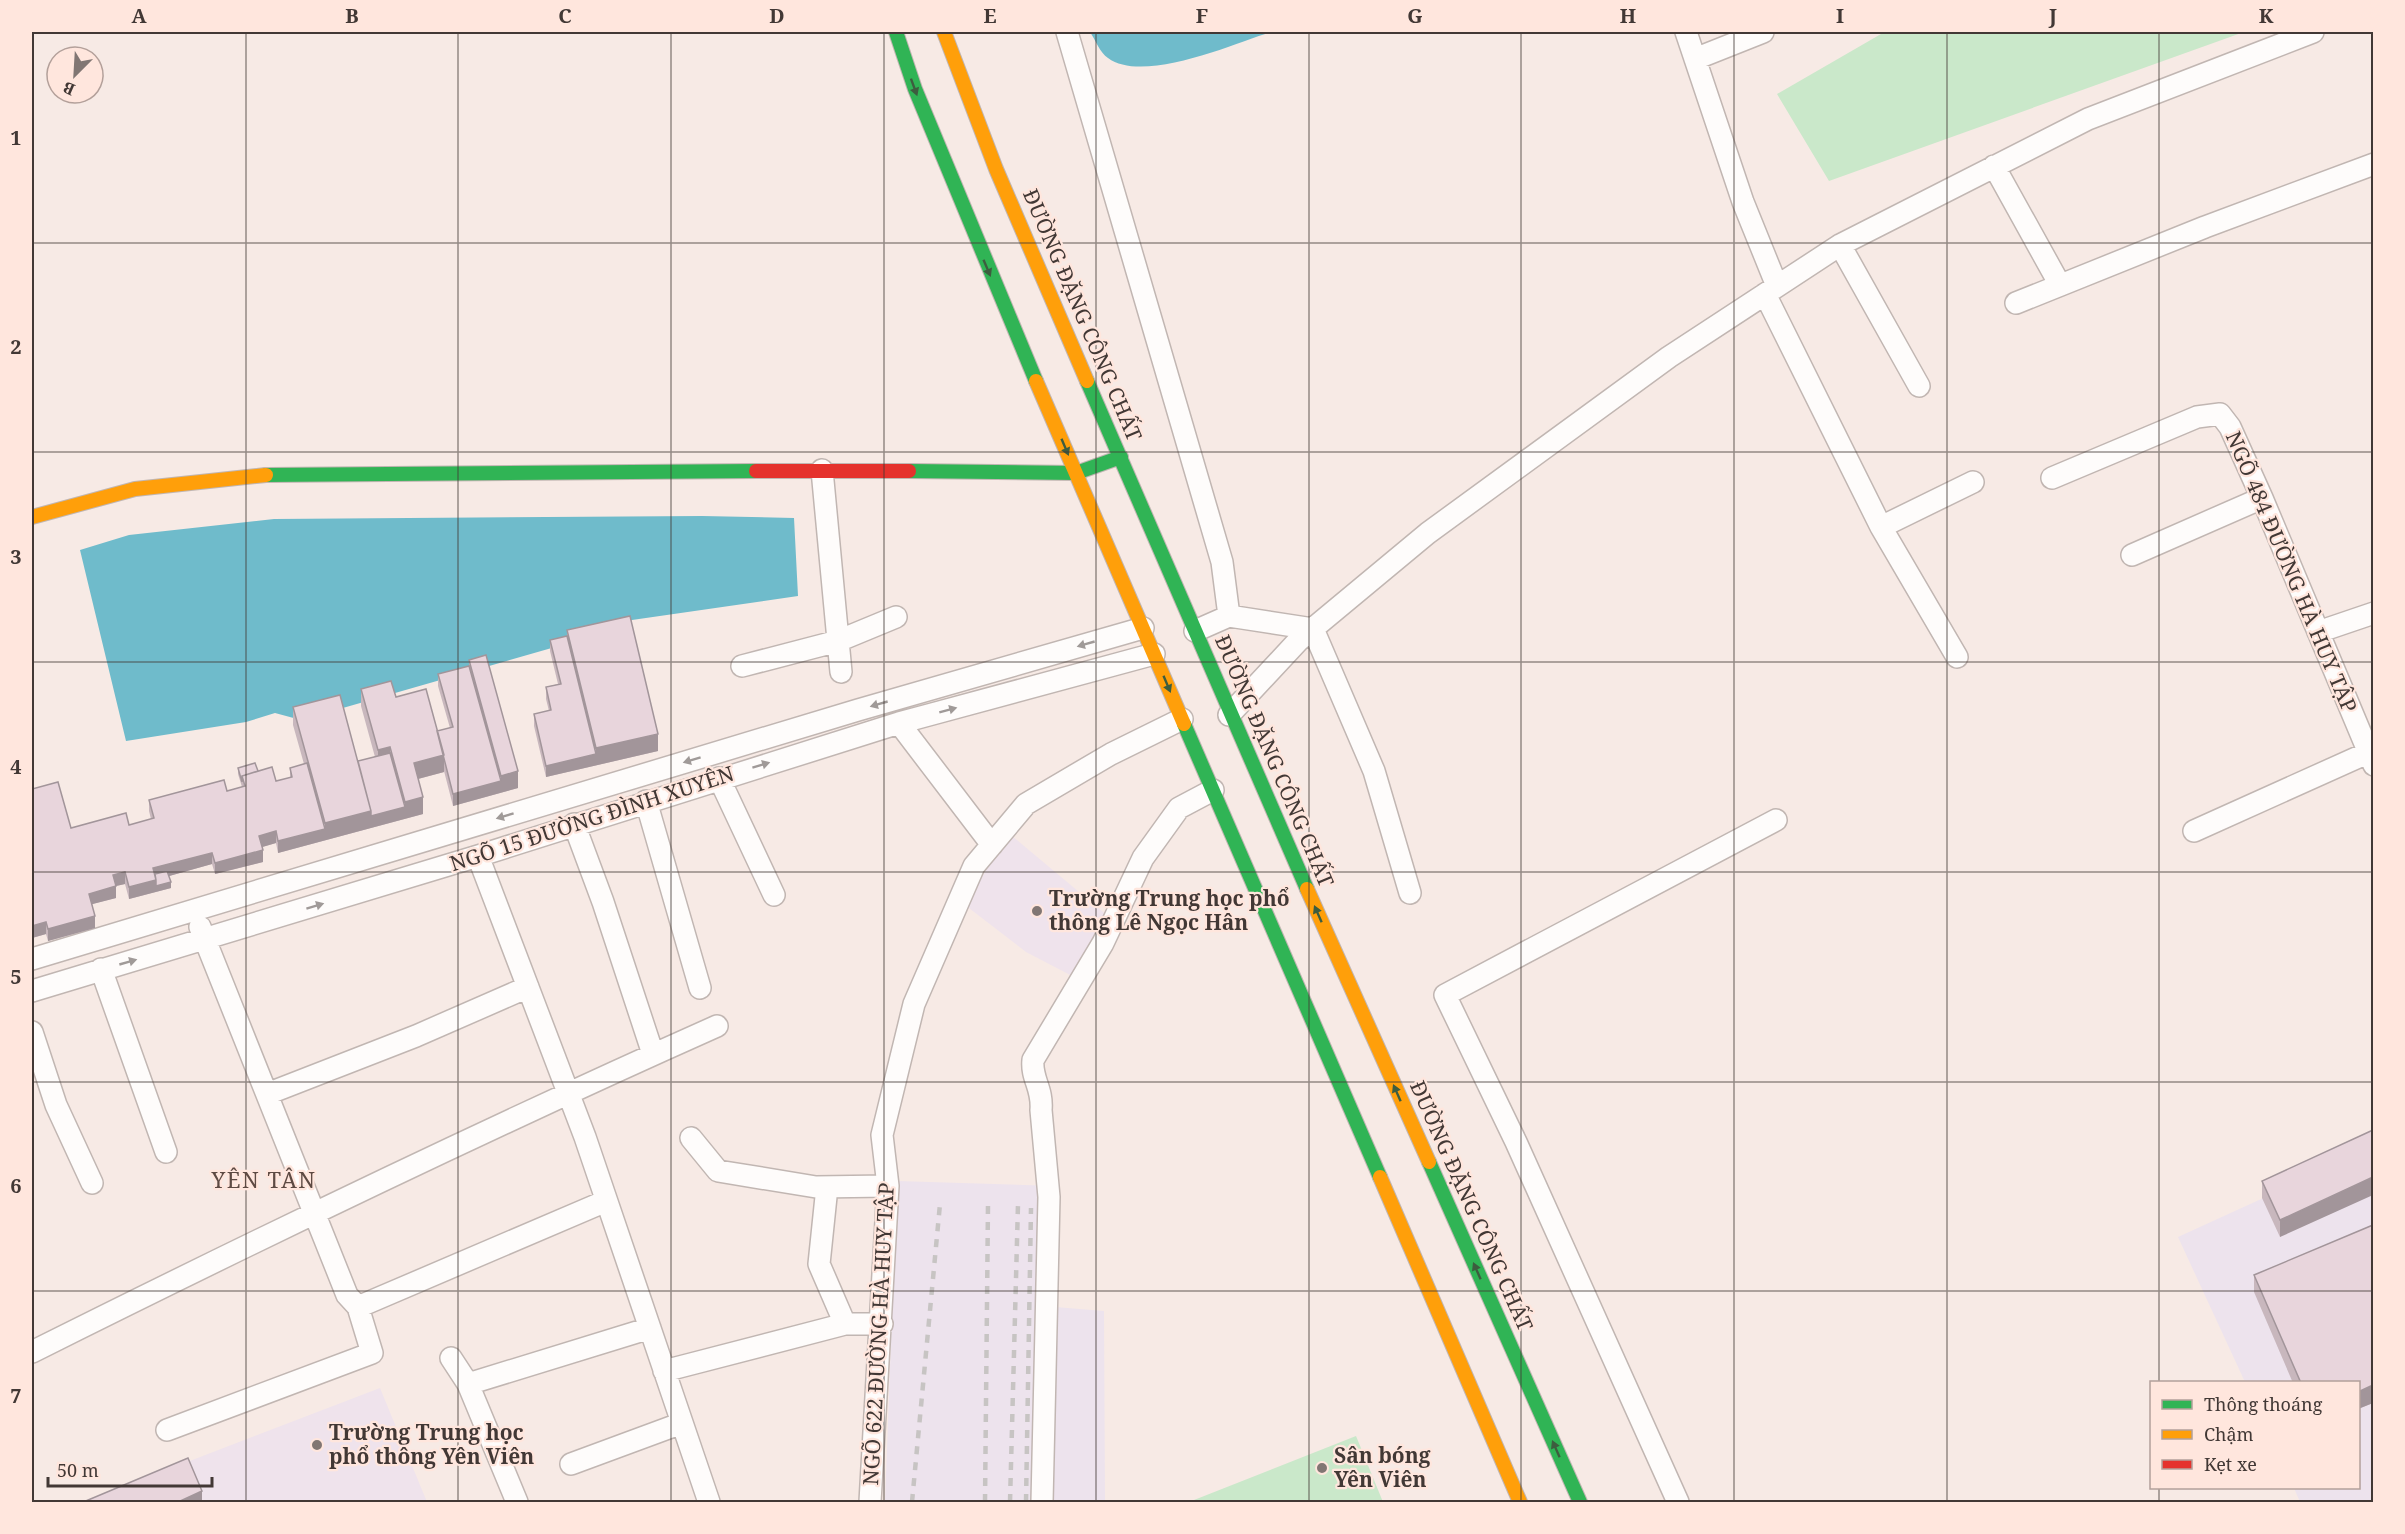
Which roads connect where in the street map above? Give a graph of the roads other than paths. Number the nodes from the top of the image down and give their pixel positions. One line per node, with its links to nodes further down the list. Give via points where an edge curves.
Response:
1 (896, 32): 17 (main road, one-way to 17, via 984,261)
2 (945, 32): 15 (main road, ĐƯỜNG ĐẶNG CÔNG CHẤT, via 996,169)
3 (1067, 32): 25 (street, via 1222,562)
4 (1686, 32): 7 (street)
5 (1763, 32): 7 (street)
6 (2313, 32): 9 (street, via 2088,119)
7 (1695, 59): 12 (street)
8 (2373, 164): 11 (street)
9 (1994, 166): 10 (street); 11 (street)
10 (1840, 245): 12 (street); 14 (street)
11 (2060, 285): 13 (street)
12 (1771, 290): 22 (street); 28 (street, via 1669,357 1428,533)
13 (2016, 303)
14 (1918, 386)
15 (1121, 457): 17 (main road); 29 (main road, ĐƯỜNG ĐẶNG CÔNG CHẤT)
16 (822, 470): 17 (main road); 21 (main road, via 255,475 135,489); 31 (street)
17 (1076, 473): 27 (main road)
18 (2052, 478): 20 (street, NGÕ 484 ĐƯỜNG HÀ HUY TẬP, via 2197,417 2220,414 2230,427)
19 (1973, 482): 22 (street)
20 (2262, 498): 23 (street); 30 (street, NGÕ 484 ĐƯỜNG HÀ HUY TẬP)
21 (32, 517)
22 (1881, 527): 33 (street)
23 (2132, 555)
24 (2373, 613): 30 (street)
25 (1229, 616): 28 (street); 29 (street)
26 (896, 617): 31 (street)
27 (1143, 628): 32 (main road); 40 (street, NGÕ 15 ĐƯỜNG ĐÌNH XUYÊN, one-way to 40)
28 (1313, 629): 36 (street); 50 (street, via 1374,771)
29 (1195, 631): 36 (main road, ĐƯỜNG ĐẶNG CÔNG CHẤT)
30 (2318, 632): 39 (street, NGÕ 484 ĐƯỜNG HÀ HUY TẬP)
31 (838, 641): 34 (street); 35 (street)
32 (1154, 654): 37 (main road, one-way to 37); 38 (street, NGÕ 15 ĐƯỜNG ĐÌNH XUYÊN, one-way to 32)
33 (1957, 657)
34 (742, 666)
35 (842, 672)
36 (1230, 715): 87 (main road, ĐƯỜNG ĐẶNG CÔNG CHẤT, one-way to 36, via 1260,797)
37 (1182, 719): 42 (main road); 48 (street, NGÕ 622 ĐƯỜNG HÀ HUY TẬP, via 1111,754 1026,804)
38 (899, 723): 41 (street, NGÕ 15 ĐƯỜNG ĐÌNH XUYÊN, one-way to 38); 48 (street)
39 (2372, 756): 47 (street)
40 (667, 768): 43 (street); 52 (street, NGÕ 15 ĐƯỜNG ĐÌNH XUYÊN, one-way to 52)
41 (719, 778): 43 (street, NGÕ 15 ĐƯỜNG ĐÌNH XUYÊN); 51 (street)
42 (1213, 790): 85 (street, via 1179,808 1143,858 1103,943 1033,1060 1033,1073 1042,1095 1049,1197); 86 (main road, via 1229,813)
43 (673, 792): 44 (street, NGÕ 15 ĐƯỜNG ĐÌNH XUYÊN)
44 (646, 801): 46 (street, NGÕ 15 ĐƯỜNG ĐÌNH XUYÊN); 57 (street)
45 (1776, 820): 88 (street, via 1445,995)
46 (573, 824): 49 (street, NGÕ 15 ĐƯỜNG ĐÌNH XUYÊN); 61 (street)
47 (2194, 831)
48 (992, 845): 67 (street, NGÕ 622 ĐƯỜNG HÀ HUY TẬP, via 974,866 914,1004 882,1135)
49 (478, 856): 53 (street, NGÕ 15 ĐƯỜNG ĐÌNH XUYÊN, one-way to 49); 56 (street)
50 (1410, 893)
51 (774, 895)
52 (194, 910): 53 (street); 54 (street, NGÕ 15 ĐƯỜNG ĐÌNH XUYÊN)
53 (205, 940): 55 (street, NGÕ 15 ĐƯỜNG ĐÌNH XUYÊN, one-way to 53); 63 (street)
54 (32, 959)
55 (101, 969): 58 (street, NGÕ 15 ĐƯỜNG ĐÌNH XUYÊN); 65 (street)
56 (528, 987): 62 (street); 63 (street)
57 (699, 987)
58 (32, 991)
59 (717, 1026): 61 (street)
60 (32, 1032): 66 (street, via 56,1105)
61 (653, 1054): 62 (street)
62 (568, 1092): 69 (street); 70 (street)
63 (267, 1094): 70 (street)
64 (691, 1138): 68 (street, via 718,1171)
65 (166, 1152)
66 (92, 1183)
67 (888, 1186): 68 (street); 73 (street, NGÕ 622 ĐƯỜNG HÀ HUY TẬP)
68 (826, 1187): 72 (street, via 819,1264)
69 (606, 1201): 71 (street); 74 (street)
70 (314, 1213): 71 (street, via 347,1295); 75 (street)
71 (358, 1307): 80 (street, via 372,1353)
72 (845, 1324): 73 (street); 77 (street)
73 (882, 1324): 84 (street, NGÕ 622 ĐƯỜNG HÀ HUY TẬP)
74 (650, 1328): 77 (street); 78 (street)
75 (32, 1352)
76 (451, 1358): 78 (street)
77 (664, 1371): 79 (street)
78 (468, 1384): 82 (street)
79 (682, 1423): 81 (street); 83 (street)
80 (167, 1430)
81 (572, 1464)
82 (517, 1503)
83 (709, 1503)
84 (870, 1503)
85 (1042, 1503)
86 (1520, 1503)
87 (1580, 1503)
88 (1678, 1503)

